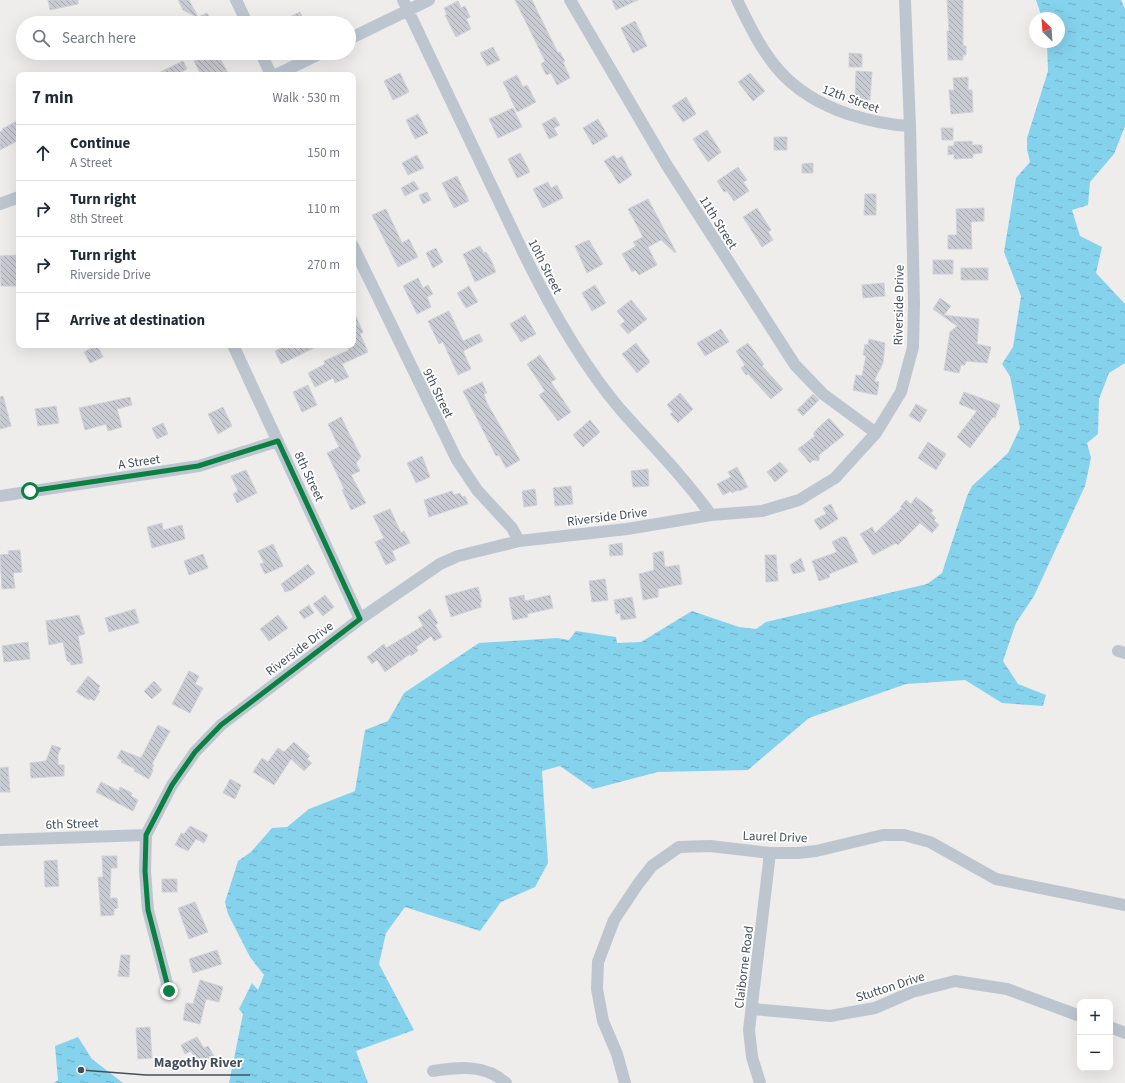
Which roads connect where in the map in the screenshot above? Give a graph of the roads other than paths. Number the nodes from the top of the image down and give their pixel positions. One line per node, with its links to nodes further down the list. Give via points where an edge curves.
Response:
1 (236, 0): 7 (street)
2 (429, 0): 6 (street)
3 (570, 0): 18 (street, 11th Street, via 666,164 794,365 823,394)
4 (737, 0): 13 (street, 12th Street, via 768,57 790,84 829,108 874,123)
5 (905, 0): 13 (street, Riverside Drive)
6 (405, 5): 8 (street); 21 (street, 10th Street, via 524,254 575,346 619,408 697,494)
7 (244, 16)
8 (356, 35)
9 (264, 60): 11 (street)
10 (307, 60): 12 (street)
11 (270, 72)
12 (282, 72)
13 (910, 126): 18 (street, Riverside Drive, via 913,347 901,392)
14 (16, 198): 15 (street)
15 (0, 204)
16 (356, 252): 22 (street, 9th Street, via 457,460 477,490 512,528)
17 (234, 348): 19 (street, 8th Street)
18 (876, 433): 21 (street, Riverside Drive, via 835,478 799,500 762,511)
19 (278, 441): 20 (street, A Street, via 198,466); 23 (street, 8th Street)
20 (0, 496)
21 (711, 515): 22 (street, Riverside Drive, via 627,529)
22 (519, 541): 23 (street, Riverside Drive, via 458,556 440,564)
23 (360, 619): 24 (street, Riverside Drive, via 221,725 195,752 177,778)
24 (146, 835): 25 (street, 6th Street); 28 (street, Riverside Drive, via 148,910)
25 (0, 840)
26 (770, 853): 27 (street, Laurel Drive, via 816,851 883,836 904,835 930,842 996,879); 29 (street, Claiborne Road); 35 (street, Laurel Drive, via 710,846 679,847 652,866 618,914 598,962 597,989 603,1021 617,1054)
27 (1125, 905)
28 (169, 991)
29 (752, 1009): 30 (street, Stutton Drive, via 830,1016 875,1008 912,992 955,981 1007,989); 36 (street, Claiborne Road, via 749,1030 752,1057)
30 (1077, 1015)
31 (1113, 1028): 32 (street)
32 (1125, 1033)
33 (433, 1071): 34 (street, via 475,1068 489,1072)
34 (506, 1083)
35 (625, 1083)
36 (760, 1083)

